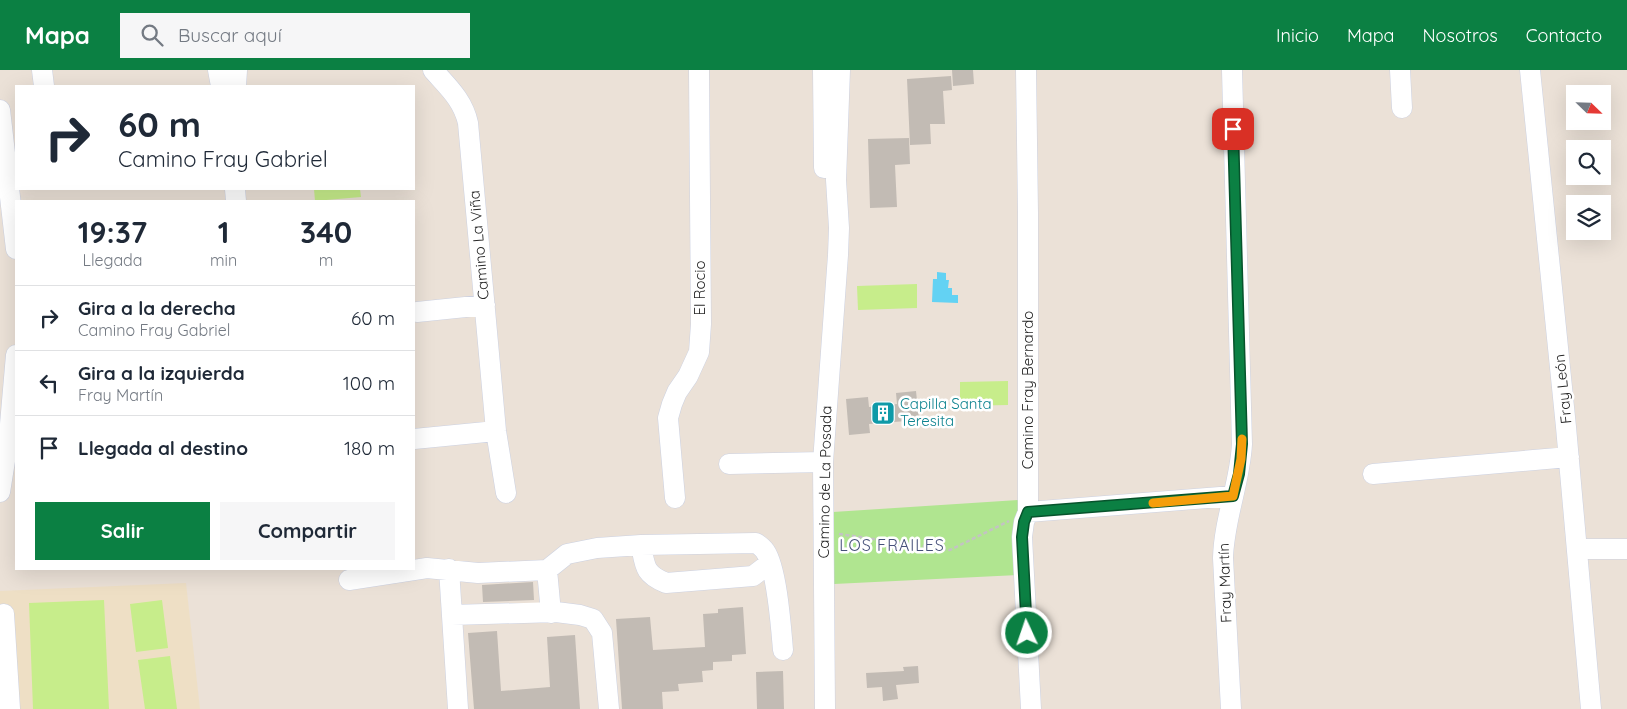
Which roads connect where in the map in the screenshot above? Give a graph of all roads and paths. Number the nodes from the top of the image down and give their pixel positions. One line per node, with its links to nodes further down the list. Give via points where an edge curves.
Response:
1 (42, 70): 12 (street)
2 (218, 70): 13 (street)
3 (237, 70): 14 (street)
4 (433, 70): 19 (street, Camino La Viña, via 457,98 468,123)
5 (699, 70): 31 (street, El Rocio, via 701,324 699,352 677,392 668,418)
6 (823, 70): 18 (street, Camino de La Posada, via 825,202)
7 (840, 70): 18 (street, Camino de La Posada, via 836,180)
8 (1026, 70): 32 (street, Camino Fray Bernardo)
9 (1232, 70): 30 (street, Fray Martín, via 1242,444)
10 (1400, 70): 15 (street)
11 (1530, 70): 24 (street, Fray León)
12 (44, 85)
13 (221, 85)
14 (236, 85)
15 (1402, 108)
16 (0, 110): 17 (street)
17 (15, 241)
18 (838, 255): 25 (street, Camino de La Posada)
19 (485, 305): 20 (street); 22 (street, Camino La Viña)
20 (417, 312)
21 (15, 367): 28 (street)
22 (496, 431): 23 (street); 29 (street, Camino La Viña)
23 (415, 439)
24 (1569, 457): 27 (street); 35 (street, Fray León)
25 (823, 462): 26 (street); 33 (street, Camino de La Posada)
26 (730, 464)
27 (1373, 474)
28 (0, 492)
29 (506, 492)
30 (1233, 496): 32 (street); 52 (street, Fray Martín, via 1222,558)
31 (675, 498)
32 (1028, 512): 33 (path, via 950,550); 51 (street, Camino Fray Bernardo, via 1022,537)
33 (823, 532): 50 (street, Camino de La Posada)
34 (641, 545): 37 (street, via 756,543 765,550); 37 (street, via 644,564 653,578 666,583 753,576); 41 (street, via 567,554)
35 (1577, 549): 36 (street); 53 (street, Fray León)
36 (1627, 549)
37 (770, 563): 46 (street)
38 (449, 569): 40 (street); 41 (street, via 478,573); 45 (street)
39 (414, 570): 42 (street)
40 (415, 570)
41 (547, 570): 43 (street)
42 (349, 580)
43 (551, 613): 45 (street); 49 (street, via 593,619 602,634)
44 (4, 614): 47 (street)
45 (452, 615): 48 (street)
46 (783, 650)
47 (10, 709)
48 (458, 709)
49 (608, 709)
50 (826, 709)
51 (1031, 709)
52 (1231, 709)
53 (1591, 709)

